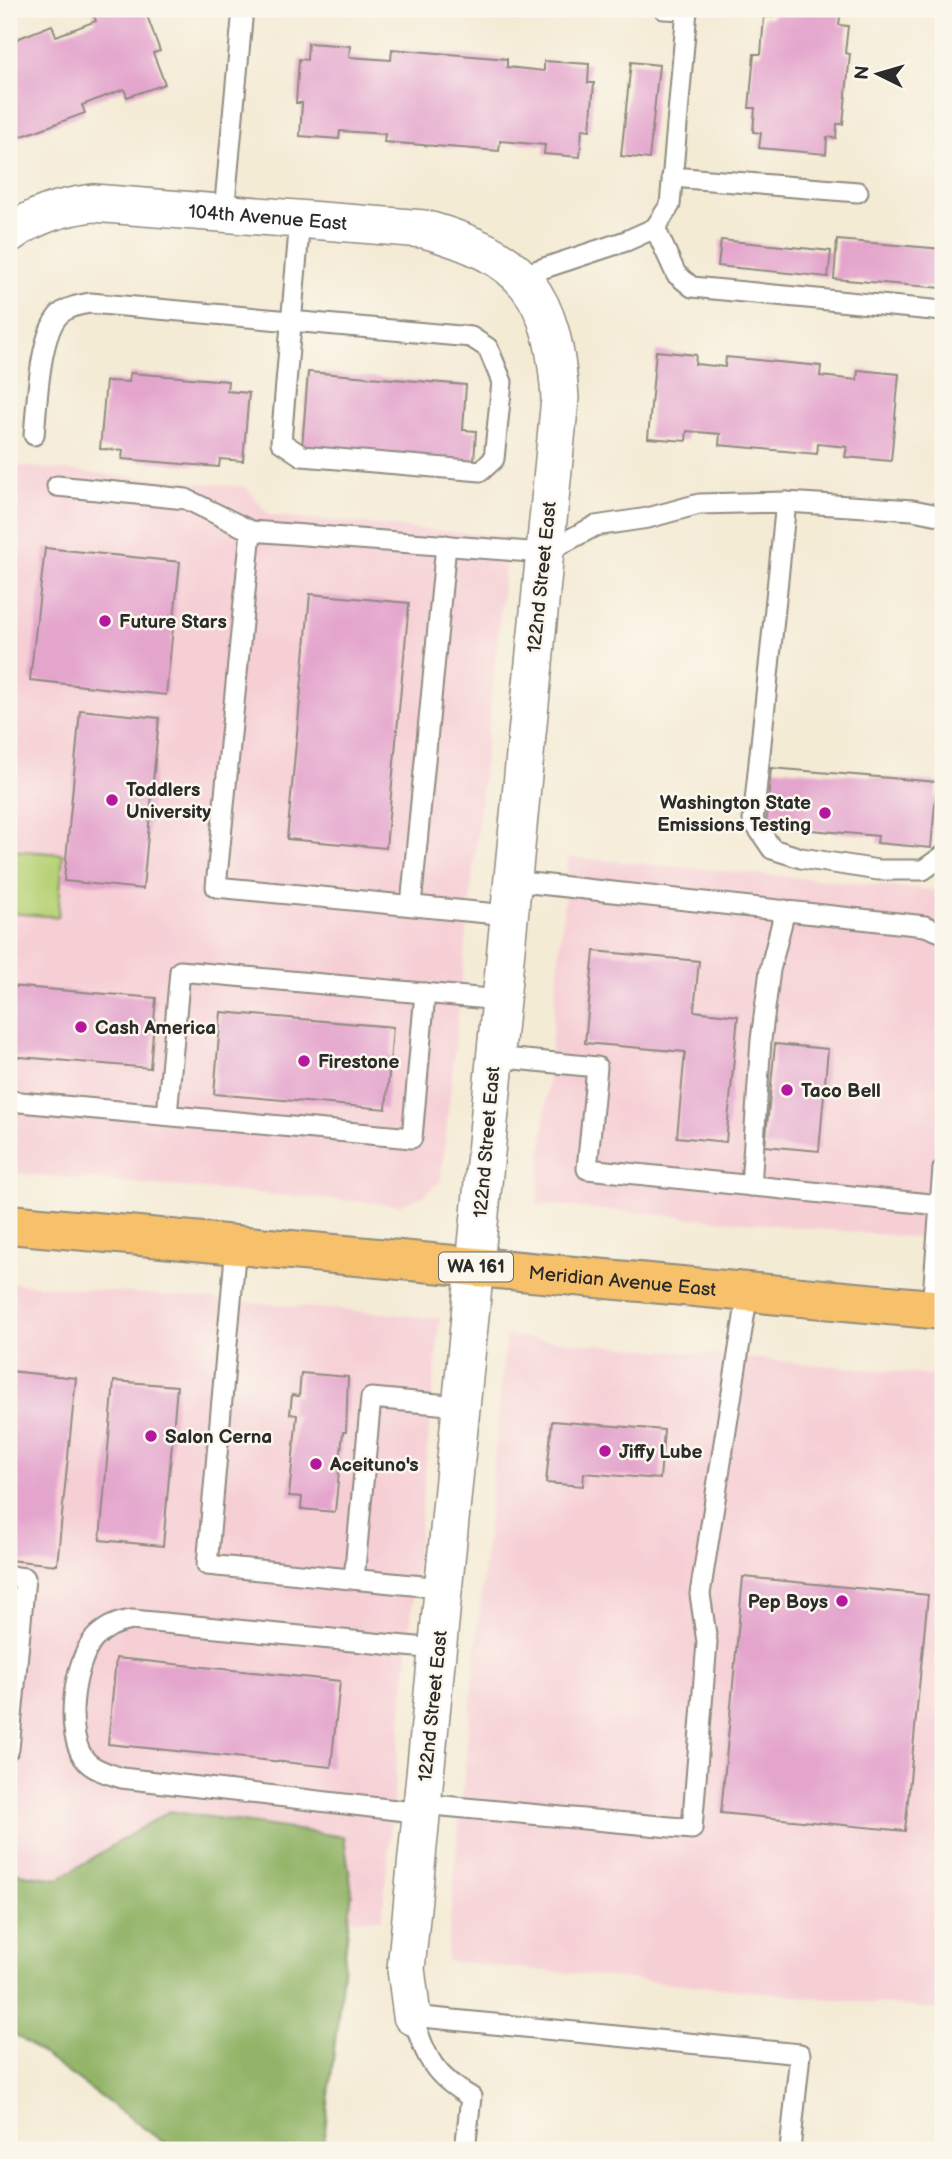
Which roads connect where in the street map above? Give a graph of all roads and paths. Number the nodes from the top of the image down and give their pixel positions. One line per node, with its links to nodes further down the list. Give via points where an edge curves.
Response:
1 (243, 9): 6 (lane)
2 (664, 9): 3 (lane)
3 (687, 10): 4 (lane)
4 (672, 177): 5 (lane); 8 (lane, via 670,205)
5 (858, 192)
6 (224, 213): 7 (street, 104th Avenue East); 9 (street, 104th Avenue East, via 69,206 44,213)
7 (300, 219): 10 (street, 104th Avenue East, via 424,229 483,248); 12 (lane)
8 (655, 228): 10 (lane); 11 (lane, via 676,274 692,287)
9 (9, 234)
10 (520, 276): 19 (street, 122nd Street East, via 547,318 558,368 560,398)
11 (943, 311)
12 (291, 322): 12 (lane, via 281,442 302,456 481,471 494,459 502,382 488,348 471,337); 13 (lane, via 90,303 74,306 59,315 44,346)
13 (34, 435)
14 (57, 486): 17 (lane, via 186,499)
15 (786, 502): 16 (lane); 19 (lane, via 699,504 596,526); 20 (lane, via 753,821 772,849 801,858 878,870 923,870)
16 (943, 516)
17 (251, 531): 18 (lane); 22 (lane, via 216,887)
18 (446, 545): 19 (lane); 22 (lane)
19 (544, 552): 21 (street, 122nd Street East)
20 (943, 856)
21 (510, 898): 22 (lane); 23 (lane); 26 (street, 122nd Street East)
22 (411, 905)
23 (785, 910): 24 (lane, via 925,926); 31 (lane, via 764,1016)
24 (943, 933)
25 (425, 993): 26 (lane); 29 (lane, via 180,971); 29 (lane, via 412,1138)
26 (500, 1000): 27 (street, 122nd Street East)
27 (494, 1056): 31 (lane, via 597,1067 587,1169); 35 (street, 122nd Street East)
28 (9, 1101): 29 (lane)
29 (167, 1115)
30 (943, 1169): 32 (lane)
31 (751, 1186): 32 (lane)
32 (942, 1205): 37 (lane)
33 (9, 1224): 34 (main road, Meridian Avenue East / WA 161)
34 (236, 1245): 35 (main road, Meridian Avenue East / WA 161); 40 (lane, via 207,1565)
35 (474, 1267): 36 (main road, Meridian Avenue East / WA 161); 38 (street, 122nd Street East)
36 (748, 1292): 37 (main road, Meridian Avenue East / WA 161); 44 (lane, via 700,1594 707,1642 692,1829)
37 (938, 1310)
38 (460, 1406): 40 (lane, via 370,1398); 41 (street, 122nd Street East)
39 (9, 1576): 43 (lane, via 25,1578)
40 (354, 1579): 41 (lane)
41 (443, 1588): 42 (street, 122nd Street East)
42 (437, 1649): 44 (street, 122nd Street East); 44 (lane, via 132,1620 116,1622 94,1639 79,1667 76,1693 74,1734 88,1762 100,1771 122,1778)
43 (9, 1749)
44 (422, 1808): 45 (street, 122nd Street East, via 406,1969)
45 (412, 2016): 46 (lane, via 427,2058 438,2073 471,2097); 47 (lane, via 800,2054)
46 (465, 2150)
47 (790, 2150)

